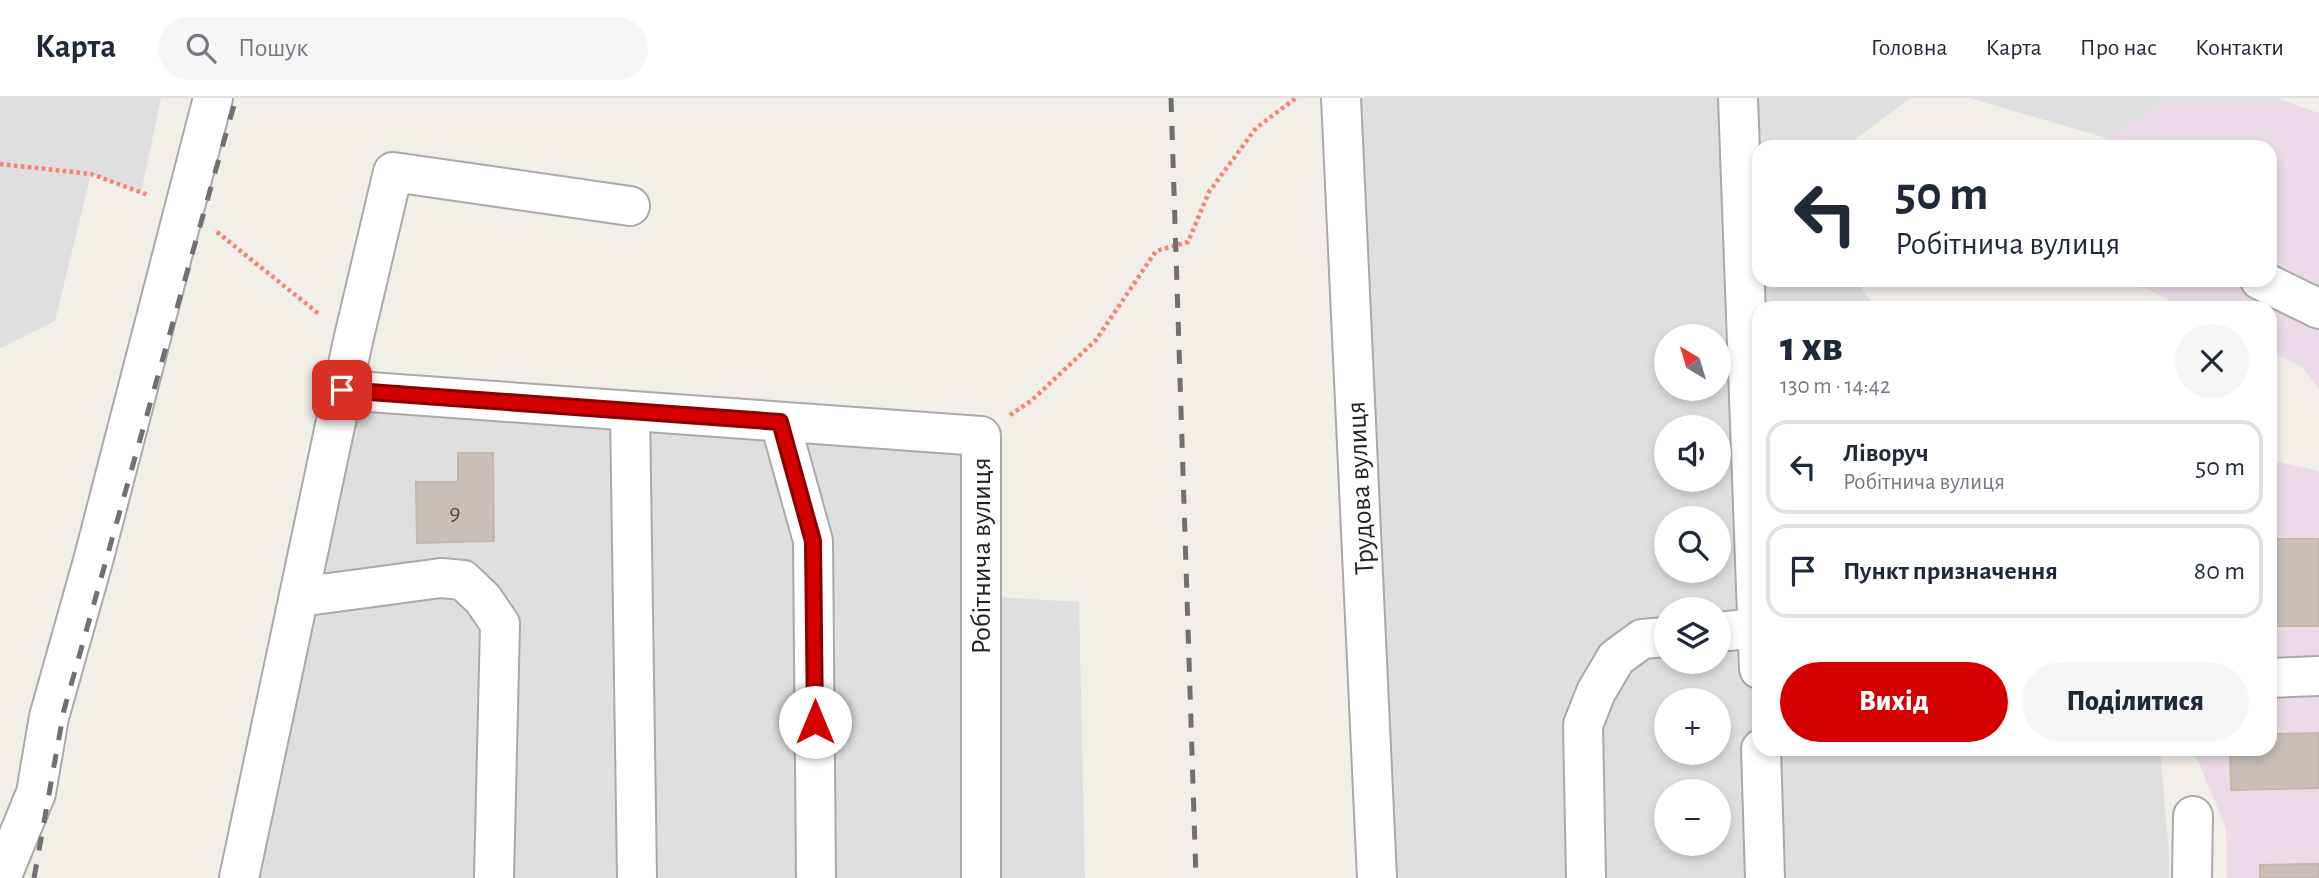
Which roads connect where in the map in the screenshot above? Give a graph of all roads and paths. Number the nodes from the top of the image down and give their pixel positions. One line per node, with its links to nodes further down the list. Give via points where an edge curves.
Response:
1 (213, 98): 21 (street, via 49,717 36,793)
2 (1296, 98): 11 (path, via 1256,128 1209,192 1188,242 1156,251 1096,340 1031,401)
3 (1342, 98): 27 (street, Трудова вулиця)
4 (1738, 98): 12 (street)
5 (630, 206): 8 (street, via 393,172)
6 (2274, 287): 7 (street)
7 (2319, 309)
8 (342, 390): 9 (street, Робітнича вулиця); 13 (street)
9 (630, 411): 10 (street, Робітнича вулиця); 24 (street)
10 (780, 422): 11 (street, Робітнича вулиця); 25 (street, via 813,541)
11 (981, 436): 26 (street, Робітнича вулиця)
12 (1752, 469)
13 (299, 597): 22 (street); 23 (street, via 441,578 463,580 483,598 500,624)
14 (1752, 629): 15 (street)
15 (1731, 631)
16 (1654, 638): 28 (street, via 1643,639 1616,658 1583,725)
17 (2319, 676): 18 (street)
18 (2277, 678)
19 (1761, 756): 29 (street)
20 (2193, 816): 30 (street)
21 (1, 878)
22 (239, 878)
23 (494, 878)
24 (637, 878)
25 (816, 878)
26 (981, 878)
27 (1377, 878)
28 (1586, 878)
29 (1765, 878)
30 (2192, 878)

